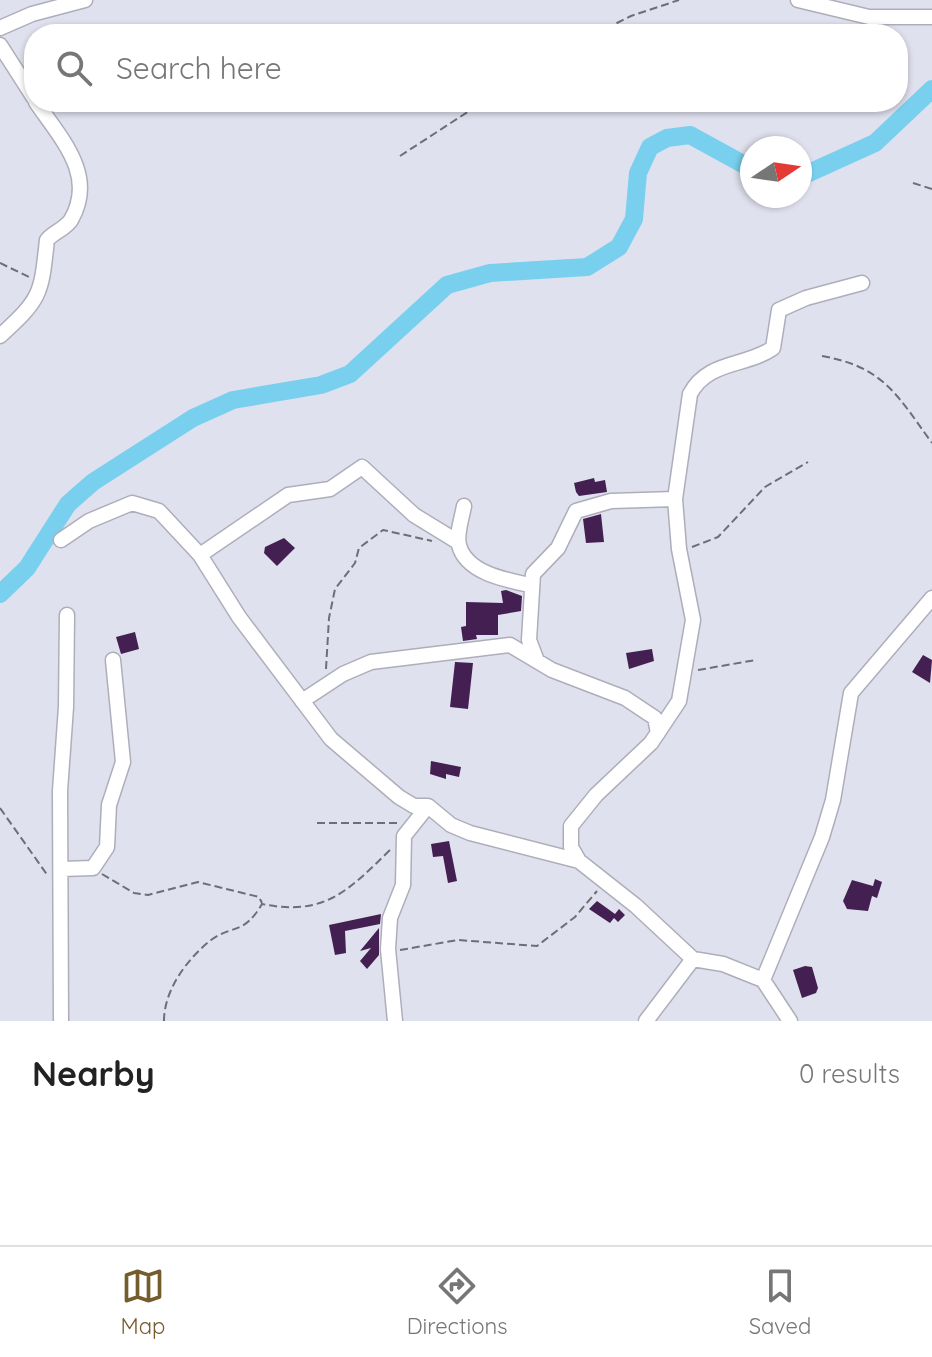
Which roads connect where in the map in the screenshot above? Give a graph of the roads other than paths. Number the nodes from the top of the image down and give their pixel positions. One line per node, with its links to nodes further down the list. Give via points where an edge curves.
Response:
1 (85, 0): 4 (street)
2 (798, 0): 3 (street, via 869,17)
3 (932, 17)
4 (0, 28)
5 (0, 45): 6 (street)
6 (24, 83)
7 (43, 112): 9 (street, via 70,153 82,185 70,221 47,240 43,284 23,317)
8 (862, 283): 10 (street, via 790,303 779,310 773,348 715,369 695,384)
9 (0, 336)
10 (675, 499): 15 (street, via 611,501 576,511 558,548 536,567); 21 (street, via 693,620 679,701)
11 (464, 506): 13 (street)
12 (61, 540): 14 (street, via 132,503 159,511)
13 (455, 540): 14 (street, via 414,515 362,467 330,489 288,495); 15 (street, via 488,574)
14 (200, 555): 20 (street)
15 (530, 585): 19 (street, via 529,640)
16 (932, 598): 26 (street, via 851,693 822,837)
17 (67, 615): 24 (street)
18 (113, 660): 24 (street, via 123,762 109,805 109,840 93,868)
19 (538, 661): 20 (street, via 510,645 498,645 371,662); 21 (street, via 642,708 655,718)
20 (302, 701): 22 (street, via 331,739 399,797 414,806)
21 (658, 733): 23 (street, via 571,826 571,847)
22 (428, 806): 23 (street, via 470,833); 28 (street, via 409,830 403,885 390,918)
23 (579, 861): 25 (street)
24 (61, 869): 27 (street)
25 (693, 959): 26 (street); 29 (street)
26 (763, 980): 30 (street)
27 (61, 1021)
28 (395, 1021)
29 (646, 1021)
30 (790, 1021)

